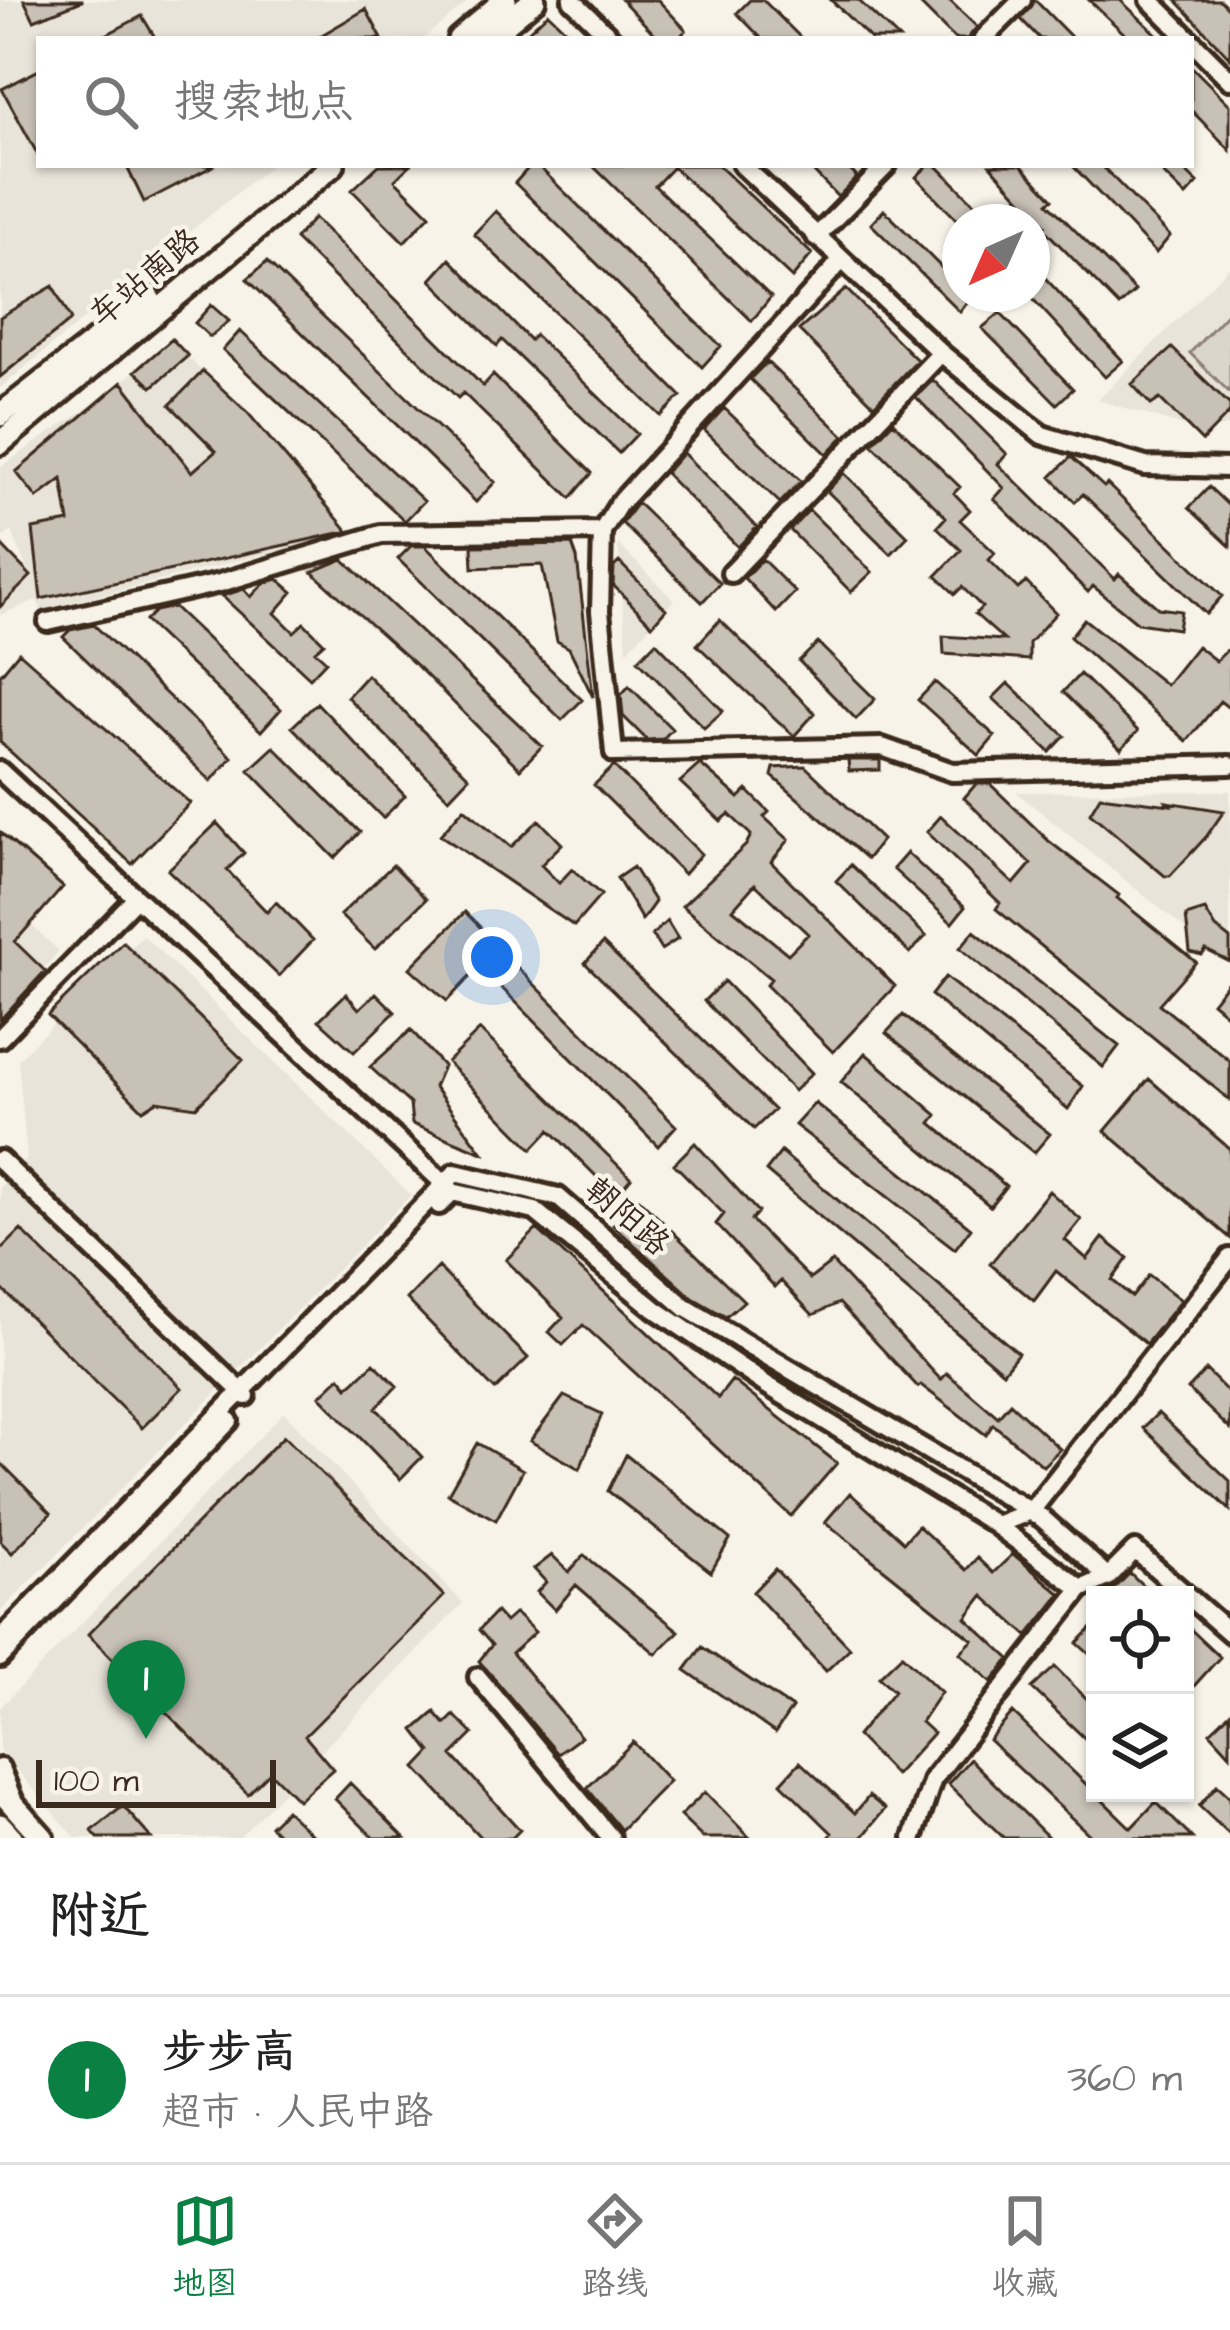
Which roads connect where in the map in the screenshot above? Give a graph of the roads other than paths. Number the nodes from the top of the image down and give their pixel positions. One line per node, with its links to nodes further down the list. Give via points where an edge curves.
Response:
1 (505, 0): 6 (main road)
2 (534, 0): 7 (main road)
3 (572, 0): 8 (street)
4 (1022, 0): 9 (street)
5 (1150, 0): 10 (street)
6 (463, 36)
7 (491, 36)
8 (609, 36)
9 (986, 36)
10 (1186, 36)
11 (1194, 44): 12 (street)
12 (1230, 80)
13 (307, 168): 20 (main road, 车站南路)
14 (329, 168): 21 (main road, 车站南路)
15 (745, 168): 17 (street)
16 (884, 168): 17 (street)
17 (816, 237): 18 (street)
18 (842, 261): 19 (street); 23 (street)
19 (941, 353): 22 (street, via 1042,435 1144,466); 24 (street)
20 (0, 415)
21 (0, 442)
22 (1230, 467)
23 (602, 531): 25 (street, via 381,534 220,583); 26 (street, via 600,611 614,752 883,747 952,772)
24 (730, 573)
25 (48, 622)
26 (1230, 765)
27 (0, 771): 28 (street)
28 (136, 898): 29 (street); 31 (street)
29 (0, 1038)
30 (0, 1160): 33 (street)
31 (448, 1188): 33 (street); 34 (street, 朝阳路, via 455,1173 558,1197 686,1308); 35 (street, 朝阳路, via 535,1211 655,1309 765,1384)
32 (1230, 1258): 34 (street)
33 (246, 1396): 39 (street)
34 (1030, 1511): 35 (street); 36 (street, 朝阳路)
35 (996, 1525): 37 (street, 朝阳路)
36 (1108, 1576): 37 (street); 38 (street, via 1135,1550)
37 (1081, 1589): 47 (street, via 933,1779)
38 (1230, 1633)
39 (3, 1653)
40 (478, 1677): 46 (street)
41 (0, 1768): 43 (street)
42 (0, 1790): 43 (main road)
43 (9, 1817): 44 (main road); 45 (main road)
44 (11, 1838)
45 (43, 1838)
46 (611, 1838)
47 (913, 1838)

